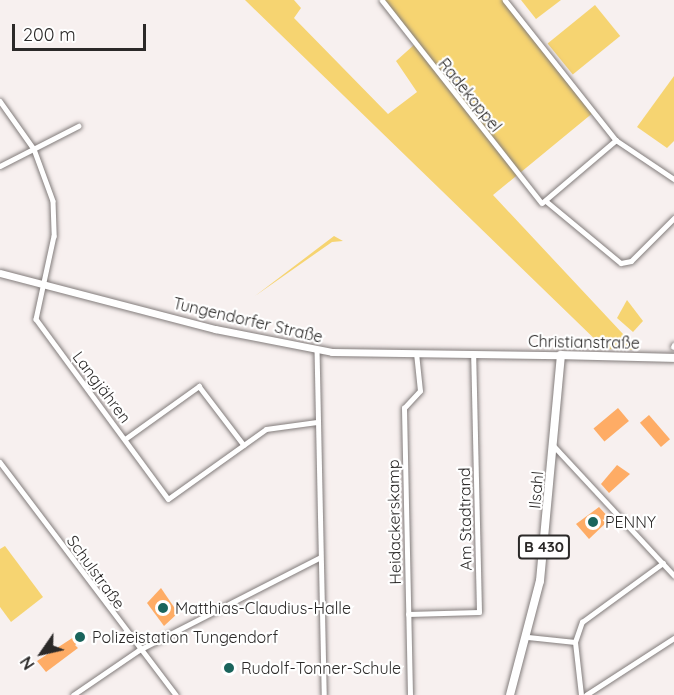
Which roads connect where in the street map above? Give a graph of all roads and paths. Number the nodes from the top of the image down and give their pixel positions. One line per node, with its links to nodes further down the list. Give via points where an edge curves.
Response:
1 (382, 0): 9 (street, Radekoppel)
2 (504, 0): 5 (street)
3 (0, 100): 6 (street, Langjähren)
4 (78, 126): 6 (street)
5 (616, 140): 8 (street); 9 (street)
6 (34, 148): 7 (street); 12 (street, Langjähren, via 46,173 54,214)
7 (0, 166)
8 (674, 179)
9 (544, 202): 10 (street, Radekoppel, via 621,263 631,261)
10 (674, 218)
11 (0, 273): 12 (main road, Tungendorfer Straße)
12 (43, 284): 13 (main road, Tungendorfer Straße); 20 (street, Langjähren, via 36,319)
13 (317, 350): 15 (main road, Tungendorfer Straße); 19 (street)
14 (494, 354): 16 (main road, Tungendorfer Straße); 17 (main road, Christianstraße)
15 (416, 355): 16 (main road, Tungendorfer Straße); 27 (street, Heidackerskamp, via 420,391 404,408)
16 (473, 355): 27 (street, Am Stadtrand, via 479,612)
17 (561, 355): 18 (main road, Christianstraße); 22 (main road, Ilsahl / B 430)
18 (674, 358)
19 (317, 422): 21 (street, via 278,424); 24 (street)
20 (125, 439): 21 (street, via 199,386); 21 (street, Langjähren, via 168,499)
21 (244, 445)
22 (553, 445): 25 (street); 28 (main road, Ilsahl / B 430, via 540,581)
23 (0, 462): 31 (street, Schulstraße)
24 (319, 558): 31 (street); 34 (street)
25 (663, 564): 26 (street); 30 (street, via 587,615)
26 (674, 575)
27 (408, 614): 35 (street, Heidackerskamp)
28 (528, 637): 30 (street); 36 (main road, Ilsahl / B 430)
29 (674, 638): 38 (street)
30 (575, 642): 37 (street)
31 (139, 650): 32 (street); 33 (street, Schulstraße)
32 (73, 695)
33 (176, 695)
34 (324, 695)
35 (410, 695)
36 (510, 695)
37 (581, 695)
38 (586, 695)

